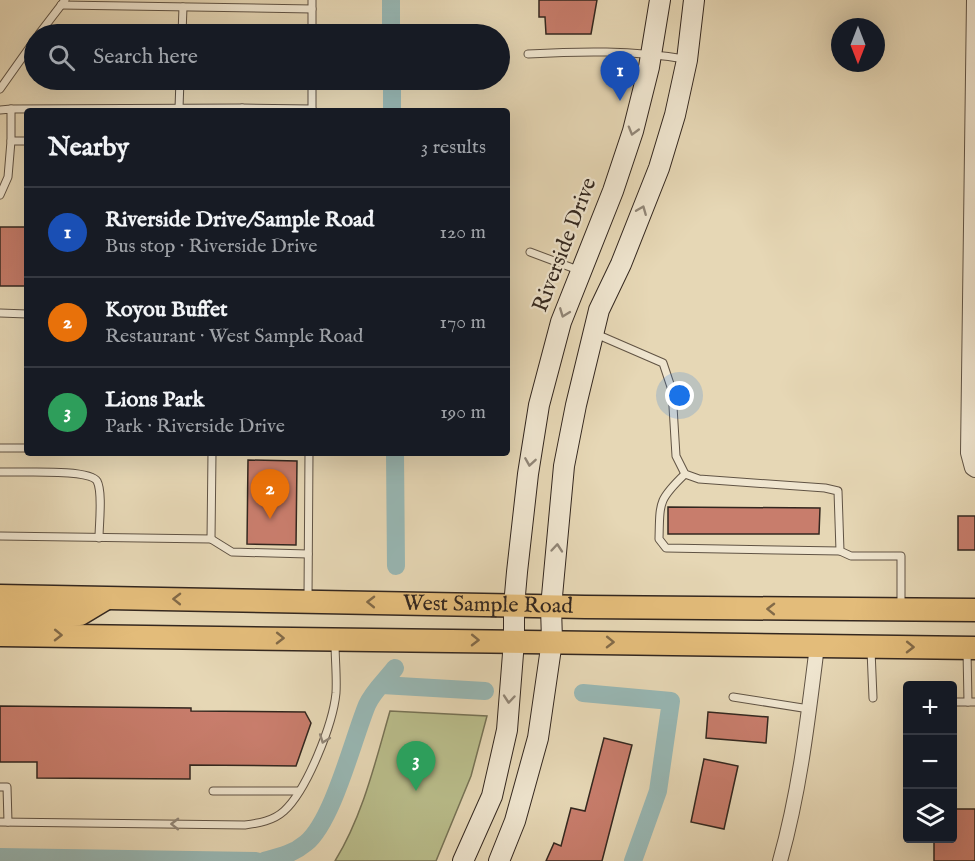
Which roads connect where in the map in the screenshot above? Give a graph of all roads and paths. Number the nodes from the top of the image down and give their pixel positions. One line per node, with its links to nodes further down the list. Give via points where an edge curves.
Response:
1 (312, 0): 7 (lane)
2 (660, 0): 12 (street, Riverside Drive)
3 (694, 0): 14 (street)
4 (974, 0): 35 (street, via 968,453)
5 (63, 2): 6 (lane); 8 (lane)
6 (183, 7): 7 (lane); 9 (lane)
7 (312, 9): 10 (lane)
8 (46, 24)
9 (182, 24)
10 (312, 24)
11 (528, 54): 12 (lane)
12 (651, 54): 14 (lane); 27 (street, Riverside Drive, one-way to 27, via 633,131)
13 (24, 60): 15 (lane)
14 (687, 60): 30 (street, one-way to 14, via 599,310 659,168)
15 (0, 89)
16 (180, 90): 18 (lane)
17 (312, 90): 19 (lane)
18 (179, 108)
19 (312, 108)
20 (11, 109): 21 (lane); 22 (lane); 23 (lane)
21 (24, 109)
22 (0, 110)
23 (11, 141): 24 (lane); 25 (lane, via 8,177)
24 (24, 141)
25 (0, 195)
26 (530, 252): 27 (lane)
27 (580, 271): 46 (street, Riverside Drive, one-way to 46, via 561,322 539,405)
28 (0, 313): 29 (lane)
29 (24, 314)
30 (594, 333): 37 (lane, via 663,363 672,390 676,456); 47 (street, one-way to 30, via 564,466)
31 (0, 448): 32 (lane)
32 (24, 448)
33 (212, 456): 40 (lane)
34 (309, 456): 42 (lane)
35 (975, 470)
36 (0, 472): 39 (lane, via 86,474 94,478 99,489)
37 (685, 474): 41 (lane, via 699,479 838,491); 41 (lane, via 660,504 659,539 666,548)
38 (0, 536): 39 (lane)
39 (99, 538): 40 (lane)
40 (211, 539): 42 (lane, via 232,552)
41 (840, 551): 48 (lane, via 851,556 901,556)
42 (308, 554): 45 (lane)
43 (0, 596): 44 (main road, West Sample Road)
44 (106, 598): 45 (main road, West Sample Road, one-way to 44); 50 (main road, via 80,614)
45 (308, 601): 46 (main road, West Sample Road, one-way to 45)
46 (514, 606): 47 (main road, West Sample Road); 53 (street, Riverside Drive)
47 (551, 607): 48 (main road, West Sample Road, one-way to 47); 54 (street)
48 (901, 610): 49 (main road, West Sample Road)
49 (975, 610)
50 (0, 614)
51 (0, 635): 52 (main road, West Sample Road, one-way to 52)
52 (334, 639): 53 (main road, West Sample Road, one-way to 53); 64 (lane, one-way to 64, via 336,693 331,717)
53 (514, 641): 54 (main road, West Sample Road); 66 (street, Riverside Drive, one-way to 66, via 507,730 492,796)
54 (552, 641): 55 (main road, West Sample Road, one-way to 55); 67 (street, via 538,738 515,821)
55 (817, 646): 56 (main road, West Sample Road); 61 (street)
56 (871, 646): 57 (main road, West Sample Road, one-way to 57); 59 (lane)
57 (971, 648): 60 (lane)
58 (733, 697): 61 (lane)
59 (873, 698)
60 (971, 702)
61 (809, 709): 68 (street, via 792,818)
62 (0, 787): 65 (lane, via 7,787)
63 (213, 791): 64 (lane)
64 (299, 791): 65 (lane, one-way to 65, via 284,811 267,821 245,825)
65 (4, 822)
66 (463, 861)
67 (499, 861)
68 (780, 861)

